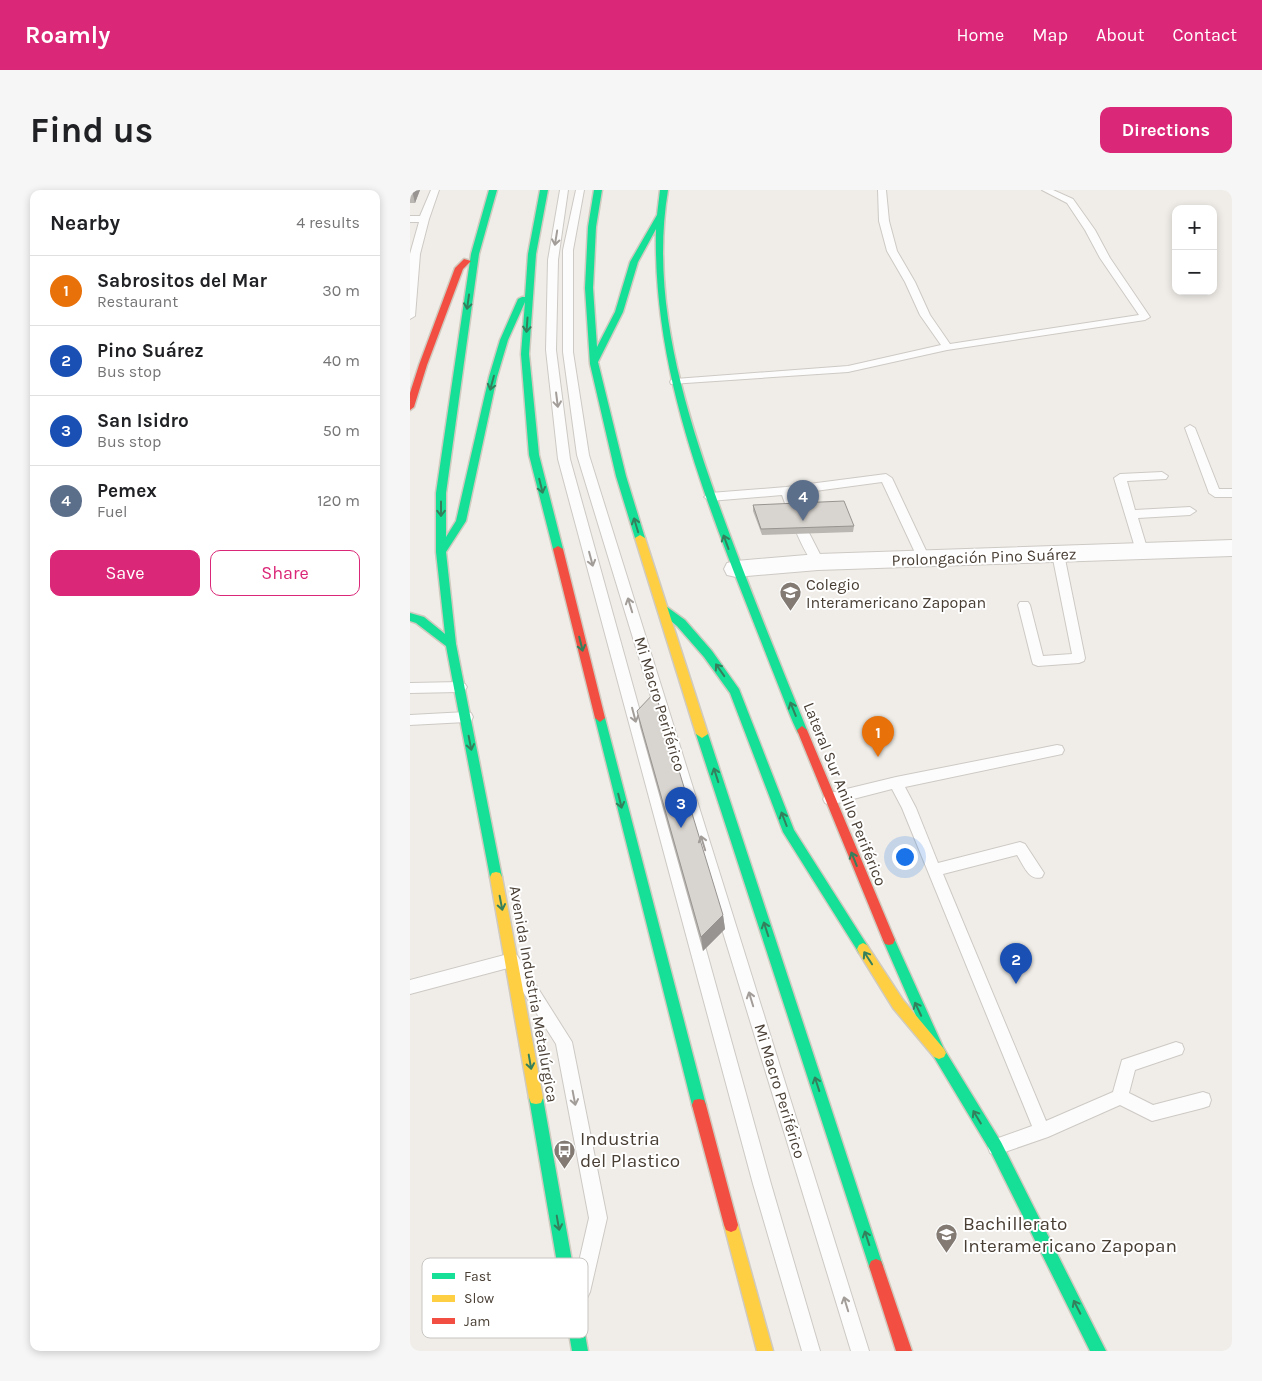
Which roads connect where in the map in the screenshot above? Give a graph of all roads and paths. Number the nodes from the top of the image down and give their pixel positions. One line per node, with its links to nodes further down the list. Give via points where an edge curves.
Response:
1 (435, 190): 12 (lane)
2 (493, 190): 13 (main road, Avenida Industria Metalúrgica)
3 (544, 190): 14 (main road)
4 (564, 190): 62 (lane, Mi Macro Periférico, one-way to 62, via 553,260 551,350 564,459 762,1184)
5 (580, 190): 63 (lane, Mi Macro Periférico, one-way to 5, via 583,455 568,352 568,250)
6 (598, 190): 17 (main road, via 592,227 589,288)
7 (664, 190): 10 (main road)
8 (1046, 190): 16 (lane, via 1070,201 1145,317)
9 (882, 191): 16 (lane, via 884,221 892,251 925,315)
10 (659, 217): 17 (main road, via 634,262 619,312); 18 (main road, Lateral Sur Anillo Periférico, via 661,301)
11 (410, 219): 12 (lane)
12 (424, 219): 15 (lane, via 415,254)
13 (475, 254): 19 (main road, via 459,268); 28 (main road, Avenida Industria Metalúrgica, one-way to 28, via 441,493)
14 (532, 254): 28 (main road, one-way to 28, via 520,305 504,340 489,395 461,521); 61 (main road, one-way to 61, via 525,354 534,455 674,1013)
15 (410, 314)
16 (947, 347): 18 (lane, via 848,369)
17 (594, 364): 34 (main road, one-way to 17, via 621,476)
18 (675, 382): 24 (main road, Lateral Sur Anillo Periférico)
19 (410, 407)
20 (1190, 428): 23 (lane, via 1214,493)
21 (1162, 476): 26 (lane, via 1120,478)
22 (786, 490): 24 (lane); 31 (lane, via 886,478); 32 (lane)
23 (1232, 493)
24 (710, 497): 33 (main road, Lateral Sur Anillo Periférico, one-way to 24)
25 (1190, 511): 26 (lane)
26 (1131, 514): 29 (lane)
27 (1232, 548): 29 (street, Prolongación Pino Suárez)
28 (441, 552): 37 (main road, Avenida Industria Metalúrgica)
29 (1142, 552): 30 (street, Prolongación Pino Suárez)
30 (1058, 554): 31 (street, Prolongación Pino Suárez); 35 (lane, via 1079,658 1038,661)
31 (924, 558): 32 (street, Prolongación Pino Suárez)
32 (818, 562): 33 (street, Prolongación Pino Suárez)
33 (736, 569): 44 (main road, Lateral Sur Anillo Periférico, one-way to 33)
34 (660, 605): 50 (main road, one-way to 34, via 898,1004 789,832 735,692 682,623); 64 (main road, one-way to 34)
35 (1024, 605)
36 (410, 617): 37 (main road, via 420,620)
37 (452, 644): 38 (main road, Avenida Industria Metalúrgica)
38 (460, 687): 39 (lane); 40 (main road, Avenida Industria Metalúrgica)
39 (410, 688)
40 (466, 718): 41 (lane); 47 (main road, Avenida Industria Metalúrgica, one-way to 47)
41 (410, 720)
42 (1057, 750): 43 (lane)
43 (896, 783): 44 (lane); 45 (lane)
44 (830, 799): 50 (main road, Lateral Sur Anillo Periférico, one-way to 44)
45 (934, 870): 46 (lane, via 1020,848); 53 (lane)
46 (1037, 873)
47 (512, 960): 48 (lane); 55 (main road, Avenida Industria Metalúrgica, one-way to 55); 56 (lane, one-way to 56, via 564,1042 598,1218)
48 (410, 987)
49 (1176, 1049): 51 (lane, via 1128,1065)
50 (939, 1053): 54 (main road, Lateral Sur Anillo Periférico, one-way to 50)
51 (1120, 1097): 52 (lane, via 1152,1113); 53 (lane)
52 (1203, 1100)
53 (1042, 1131): 54 (lane)
54 (996, 1147): 65 (main road, Lateral Sur Anillo Periférico, one-way to 54)
55 (564, 1258)
56 (588, 1262)
57 (569, 1338): 59 (lane)
58 (578, 1338): 60 (main road, Avenida Industria Metalúrgica)
59 (565, 1351)
60 (580, 1351)
61 (765, 1351)
62 (811, 1351)
63 (860, 1351)
64 (904, 1351)
65 (1098, 1351)

